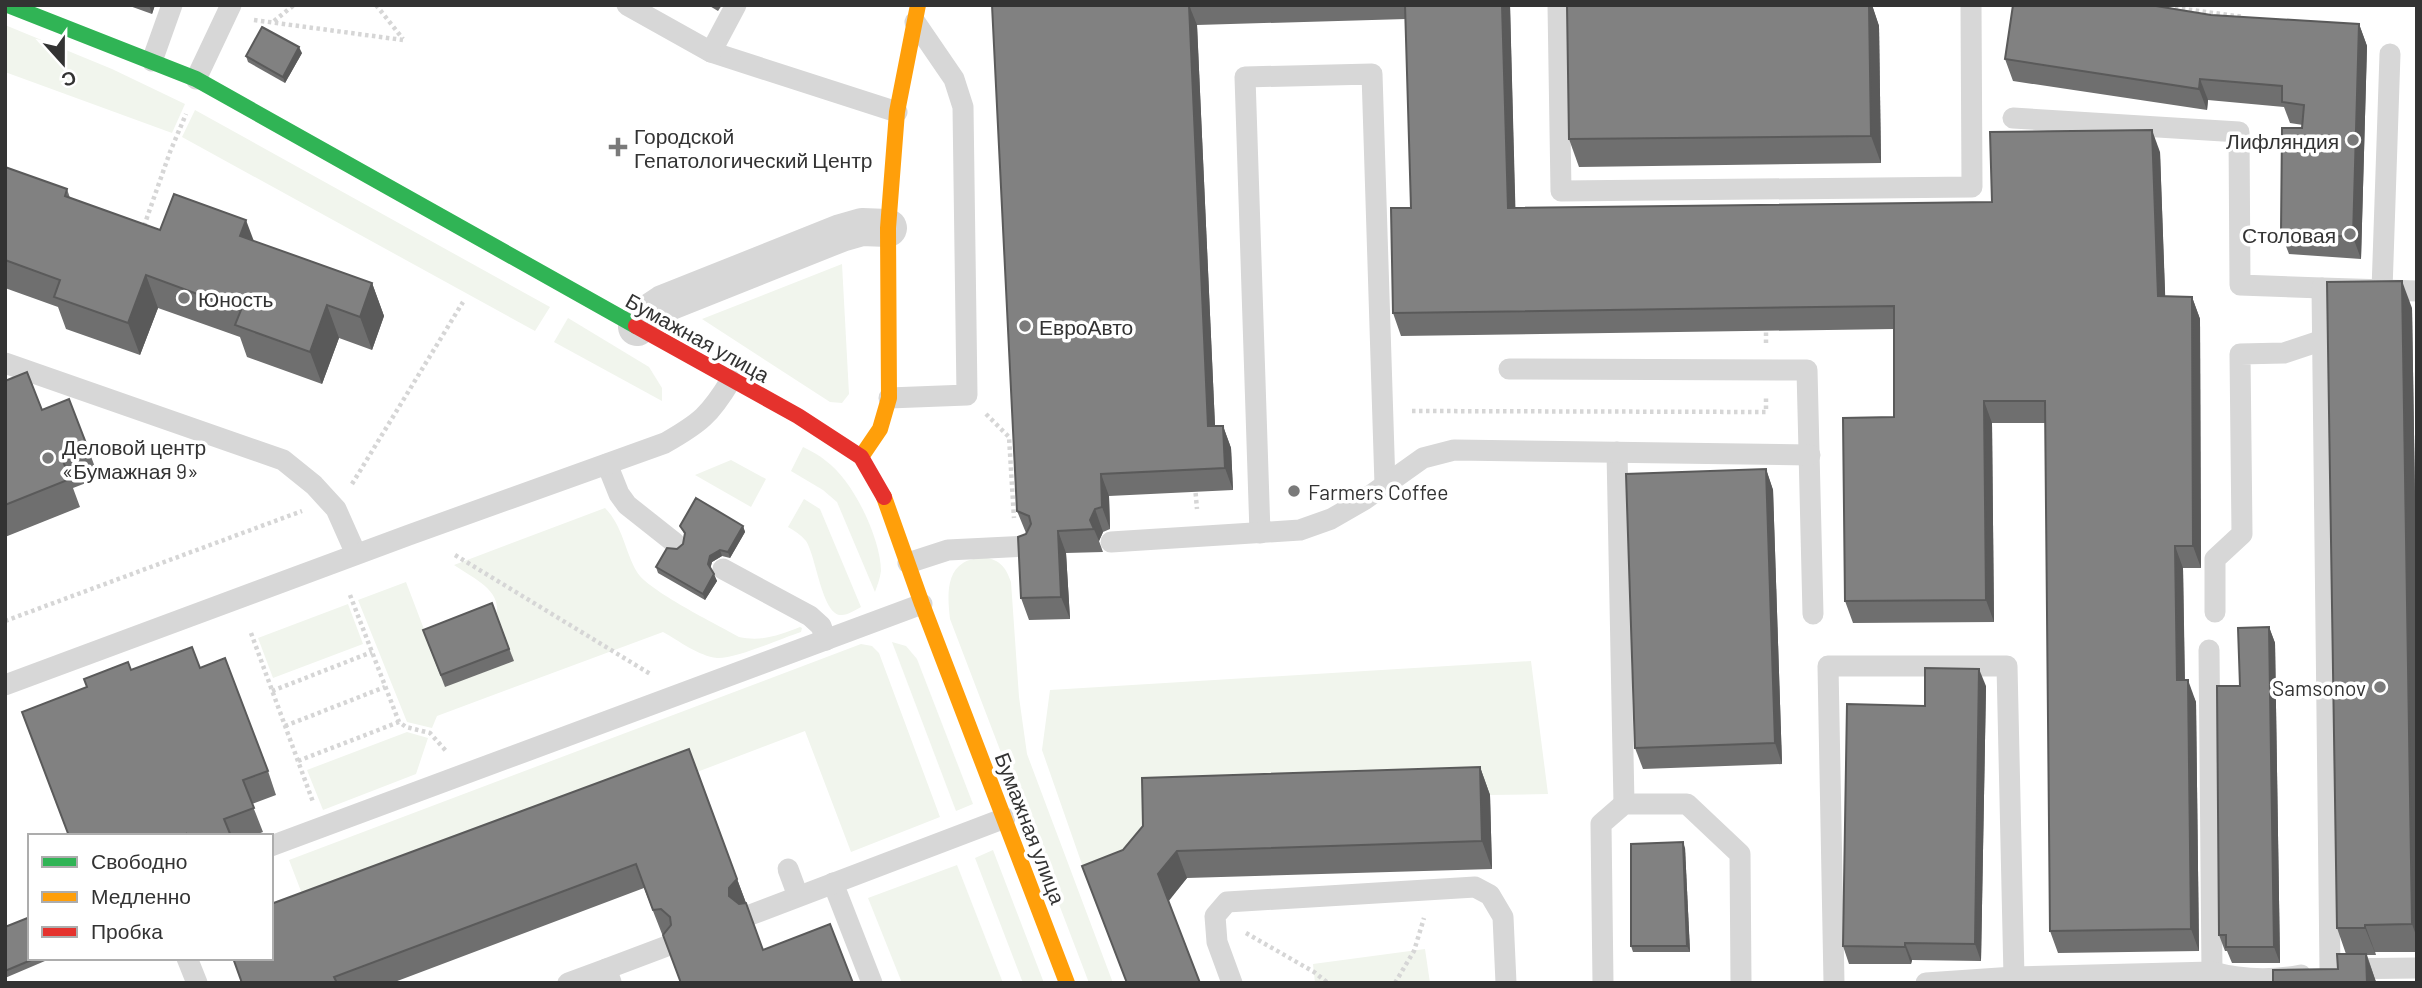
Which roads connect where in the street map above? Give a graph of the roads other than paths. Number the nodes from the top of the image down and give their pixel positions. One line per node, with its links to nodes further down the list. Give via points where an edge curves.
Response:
1 (8, 5): 11 (street, Бумажная улица)
2 (172, 5): 11 (lane)
3 (627, 5): 9 (lane)
4 (736, 5): 9 (lane)
5 (1558, 5): 6 (lane, via 1561,191 1972,187)
6 (1971, 5)
7 (228, 11): 12 (lane)
8 (916, 14): 13 (street); 24 (lane, via 954,79 963,107 967,395)
9 (710, 52): 13 (lane)
10 (2390, 54): 17 (lane)
11 (152, 61): 12 (street, Бумажная улица)
12 (196, 79): 19 (street, Бумажная улица)
13 (897, 112): 15 (street)
14 (2013, 118): 16 (lane, via 2239,132 2240,285)
15 (888, 228): 19 (street, via 862,228 828,238 663,304); 24 (street)
16 (2322, 288): 17 (lane); 20 (lane)
17 (2382, 290): 18 (lane)
18 (2417, 291)
19 (637, 327): 23 (street, Бумажная улица)
20 (2323, 340): 38 (lane, via 2284,353 2240,354 2242,534 2215,559); 53 (lane)
21 (5, 363): 34 (lane, via 283,460 336,509)
22 (1509, 369): 26 (lane, via 1807,370)
23 (731, 380): 27 (street, Бумажная улица); 28 (lane, via 716,405 695,426 665,443)
24 (889, 398): 27 (street, via 880,429)
25 (1617, 452): 26 (lane); 29 (lane, via 1454,450 1423,458); 43 (lane)
26 (1810, 455): 39 (lane)
27 (861, 457): 35 (street, Бумажная улица, via 886,501)
28 (607, 464): 32 (lane, via 627,505); 34 (lane)
29 (1385, 485): 30 (lane, via 1331,519 1300,530); 30 (lane, via 1372,74 1245,77)
30 (1260, 533): 31 (lane)
31 (1111, 542)
32 (675, 543)
33 (1020, 546): 35 (lane, via 948,550)
34 (356, 554): 42 (lane)
35 (908, 563): 37 (street, Бумажная улица)
36 (723, 569): 40 (lane, via 810,616 821,626)
37 (922, 604): 40 (lane); 44 (street, Бумажная улица)
38 (2216, 612)
39 (1813, 614)
40 (826, 640): 45 (lane)
41 (2210, 650): 54 (lane)
42 (5, 685)
43 (1624, 804): 63 (lane, via 1601,824); 64 (lane, via 1686,804 1740,854)
44 (1005, 818): 47 (lane); 60 (street, Бумажная улица)
45 (273, 845)
46 (788, 869): 48 (lane)
47 (834, 883): 48 (lane); 59 (lane)
48 (798, 896): 49 (lane)
49 (750, 915)
50 (667, 946): 55 (lane)
51 (188, 960): 57 (lane)
52 (2417, 968): 53 (lane)
53 (2330, 969): 54 (lane, via 2287,978 2241,979)
54 (2212, 972): 56 (lane)
55 (609, 976): 58 (lane)
56 (2014, 977): 65 (lane, via 2007,666 1828,666); 66 (lane)
57 (197, 983)
58 (568, 983)
59 (872, 983)
60 (1067, 983)
61 (1232, 983): 62 (lane, via 1217,942 1215,916 1227,902 1475,887 1490,895 1503,917)
62 (1506, 983)
63 (1603, 983)
64 (1741, 983)
65 (1834, 983)
66 (1926, 983)

